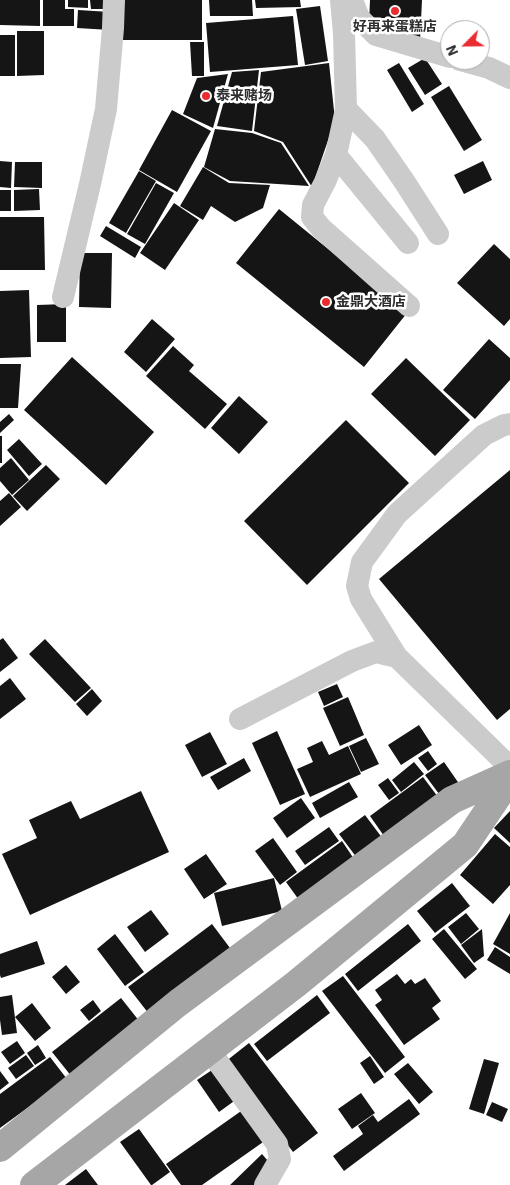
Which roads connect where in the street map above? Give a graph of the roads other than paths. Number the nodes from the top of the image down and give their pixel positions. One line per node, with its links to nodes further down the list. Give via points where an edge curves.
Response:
1 (114, 0): 11 (street, via 106,109)
2 (341, 0): 7 (street)
3 (352, 0): 4 (street, via 360,18 376,35)
4 (440, 54)
5 (490, 68): 6 (street)
6 (510, 78)
7 (346, 109): 8 (street); 9 (street, via 375,139)
8 (336, 155): 10 (street); 12 (street, via 313,205 312,217)
9 (438, 234)
10 (408, 244)
11 (63, 297)
12 (409, 306)
13 (510, 424): 14 (street, via 484,435 398,514 362,562 357,586 361,599)
14 (397, 657): 15 (street, via 376,652 352,661); 16 (street)
15 (240, 719)
16 (510, 767)
17 (510, 774): 20 (main road, via 452,800 178,1003)
18 (510, 778): 19 (main road, via 465,845)
19 (210, 1050): 21 (main road); 22 (street, via 277,1144 280,1158)
20 (0, 1148)
21 (34, 1185)
22 (265, 1185)

